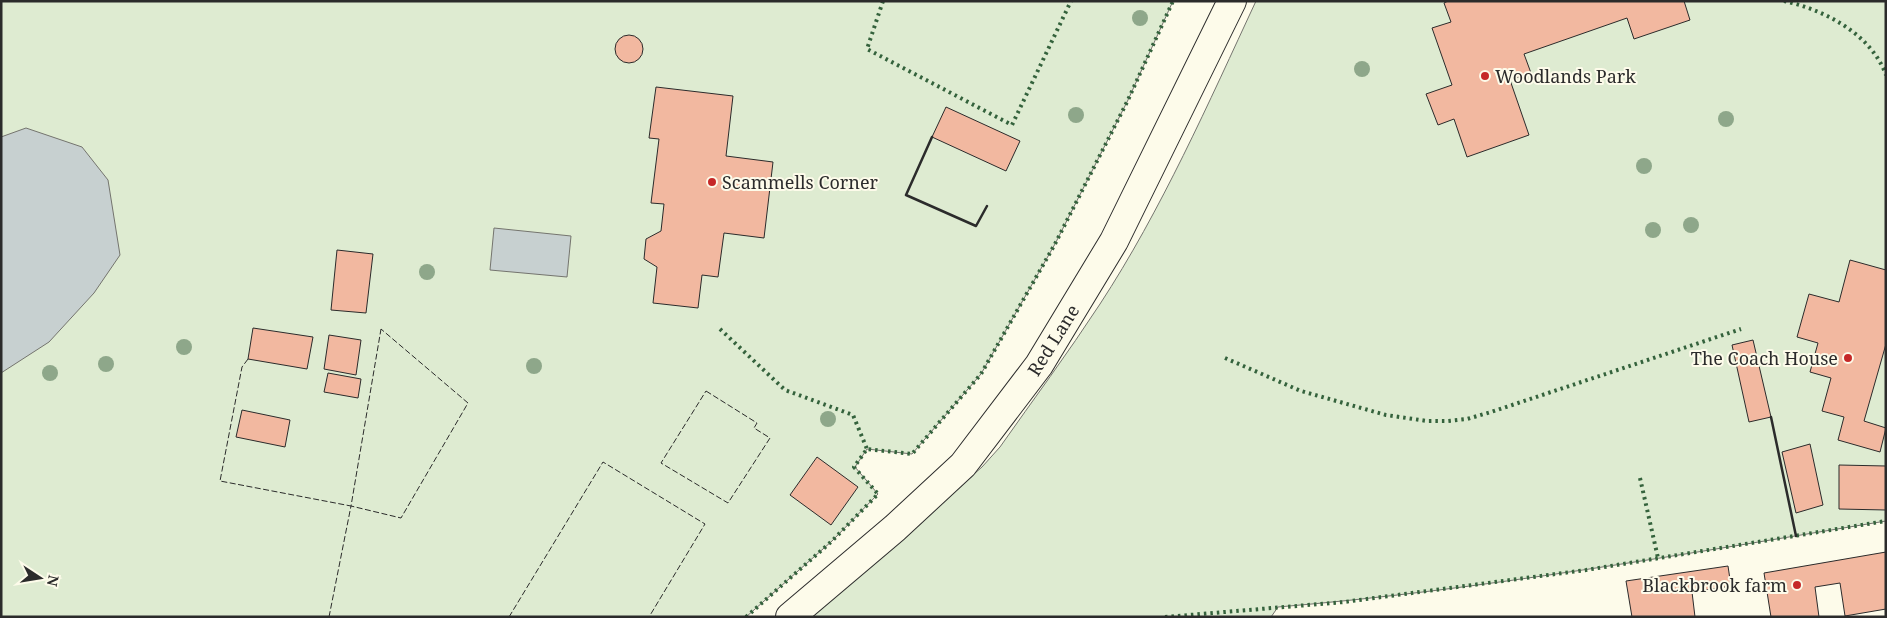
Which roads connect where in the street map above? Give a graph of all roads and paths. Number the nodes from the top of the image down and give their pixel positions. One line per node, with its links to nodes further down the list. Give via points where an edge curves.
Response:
1 (1232, 1): 2 (street, Red Lane, via 1114,241 1039,365 963,465)
2 (790, 617)

